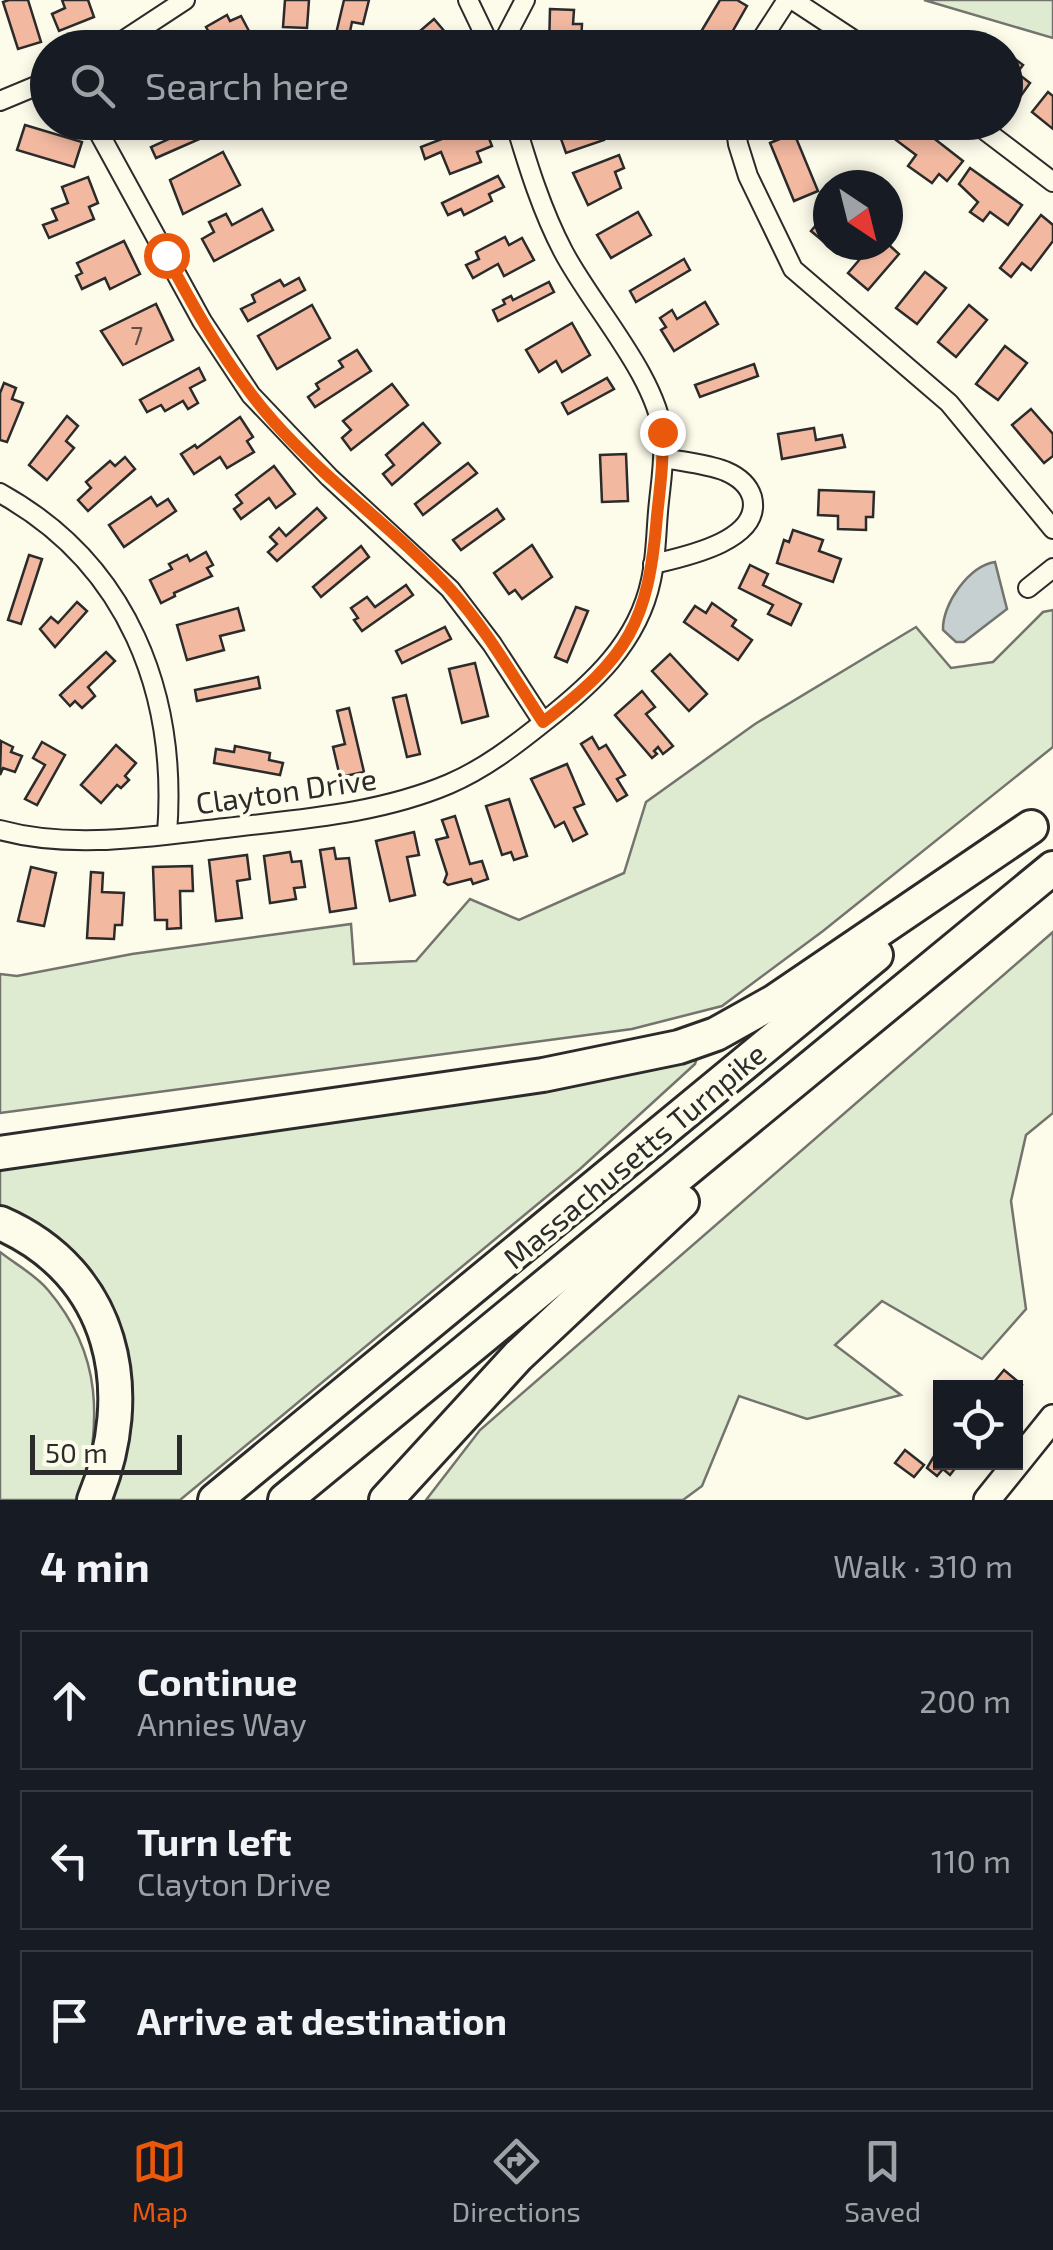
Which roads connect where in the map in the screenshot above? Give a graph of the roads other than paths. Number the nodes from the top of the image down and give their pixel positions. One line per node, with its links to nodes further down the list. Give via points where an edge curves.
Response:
1 (185, 0): 5 (street)
2 (468, 0): 6 (street)
3 (525, 0): 7 (street)
4 (790, 0): 8 (street); 9 (street)
5 (139, 30)
6 (482, 30)
7 (509, 30)
8 (769, 30)
9 (838, 30)
10 (30, 88): 11 (street)
11 (0, 101)
12 (103, 140): 23 (street, via 202,321 251,394 328,477 450,590)
13 (521, 140): 17 (street, Clayton Drive, via 562,249 653,403)
14 (737, 140): 19 (street, via 792,269 948,403)
15 (998, 140): 16 (street)
16 (1053, 182)
17 (664, 458): 20 (street, Clayton Drive); 20 (street, via 737,477 749,490 752,508 733,537)
18 (0, 493): 26 (street, via 86,560 138,639 169,756)
19 (1053, 529)
20 (653, 564): 23 (street, Clayton Drive, via 640,616 622,647)
21 (1053, 568): 22 (street)
22 (1028, 588)
23 (543, 722): 26 (street, Clayton Drive, via 479,770 414,796 339,814)
24 (1042, 818): 29 (highway, via 775,1001 679,1047 544,1075); 33 (highway, Massachusetts Turnpike)
25 (0, 830): 26 (street, Clayton Drive, via 76,840)
26 (168, 834)
27 (1053, 868): 34 (highway, Massachusetts Turnpike)
28 (1053, 885): 35 (highway, via 602,1275 480,1394)
29 (0, 1153)
30 (0, 1224): 32 (highway, via 32,1240 69,1272 105,1332 117,1418)
31 (1053, 1418): 36 (street)
32 (94, 1500)
33 (215, 1500)
34 (286, 1500)
35 (386, 1500)
36 (987, 1500)

